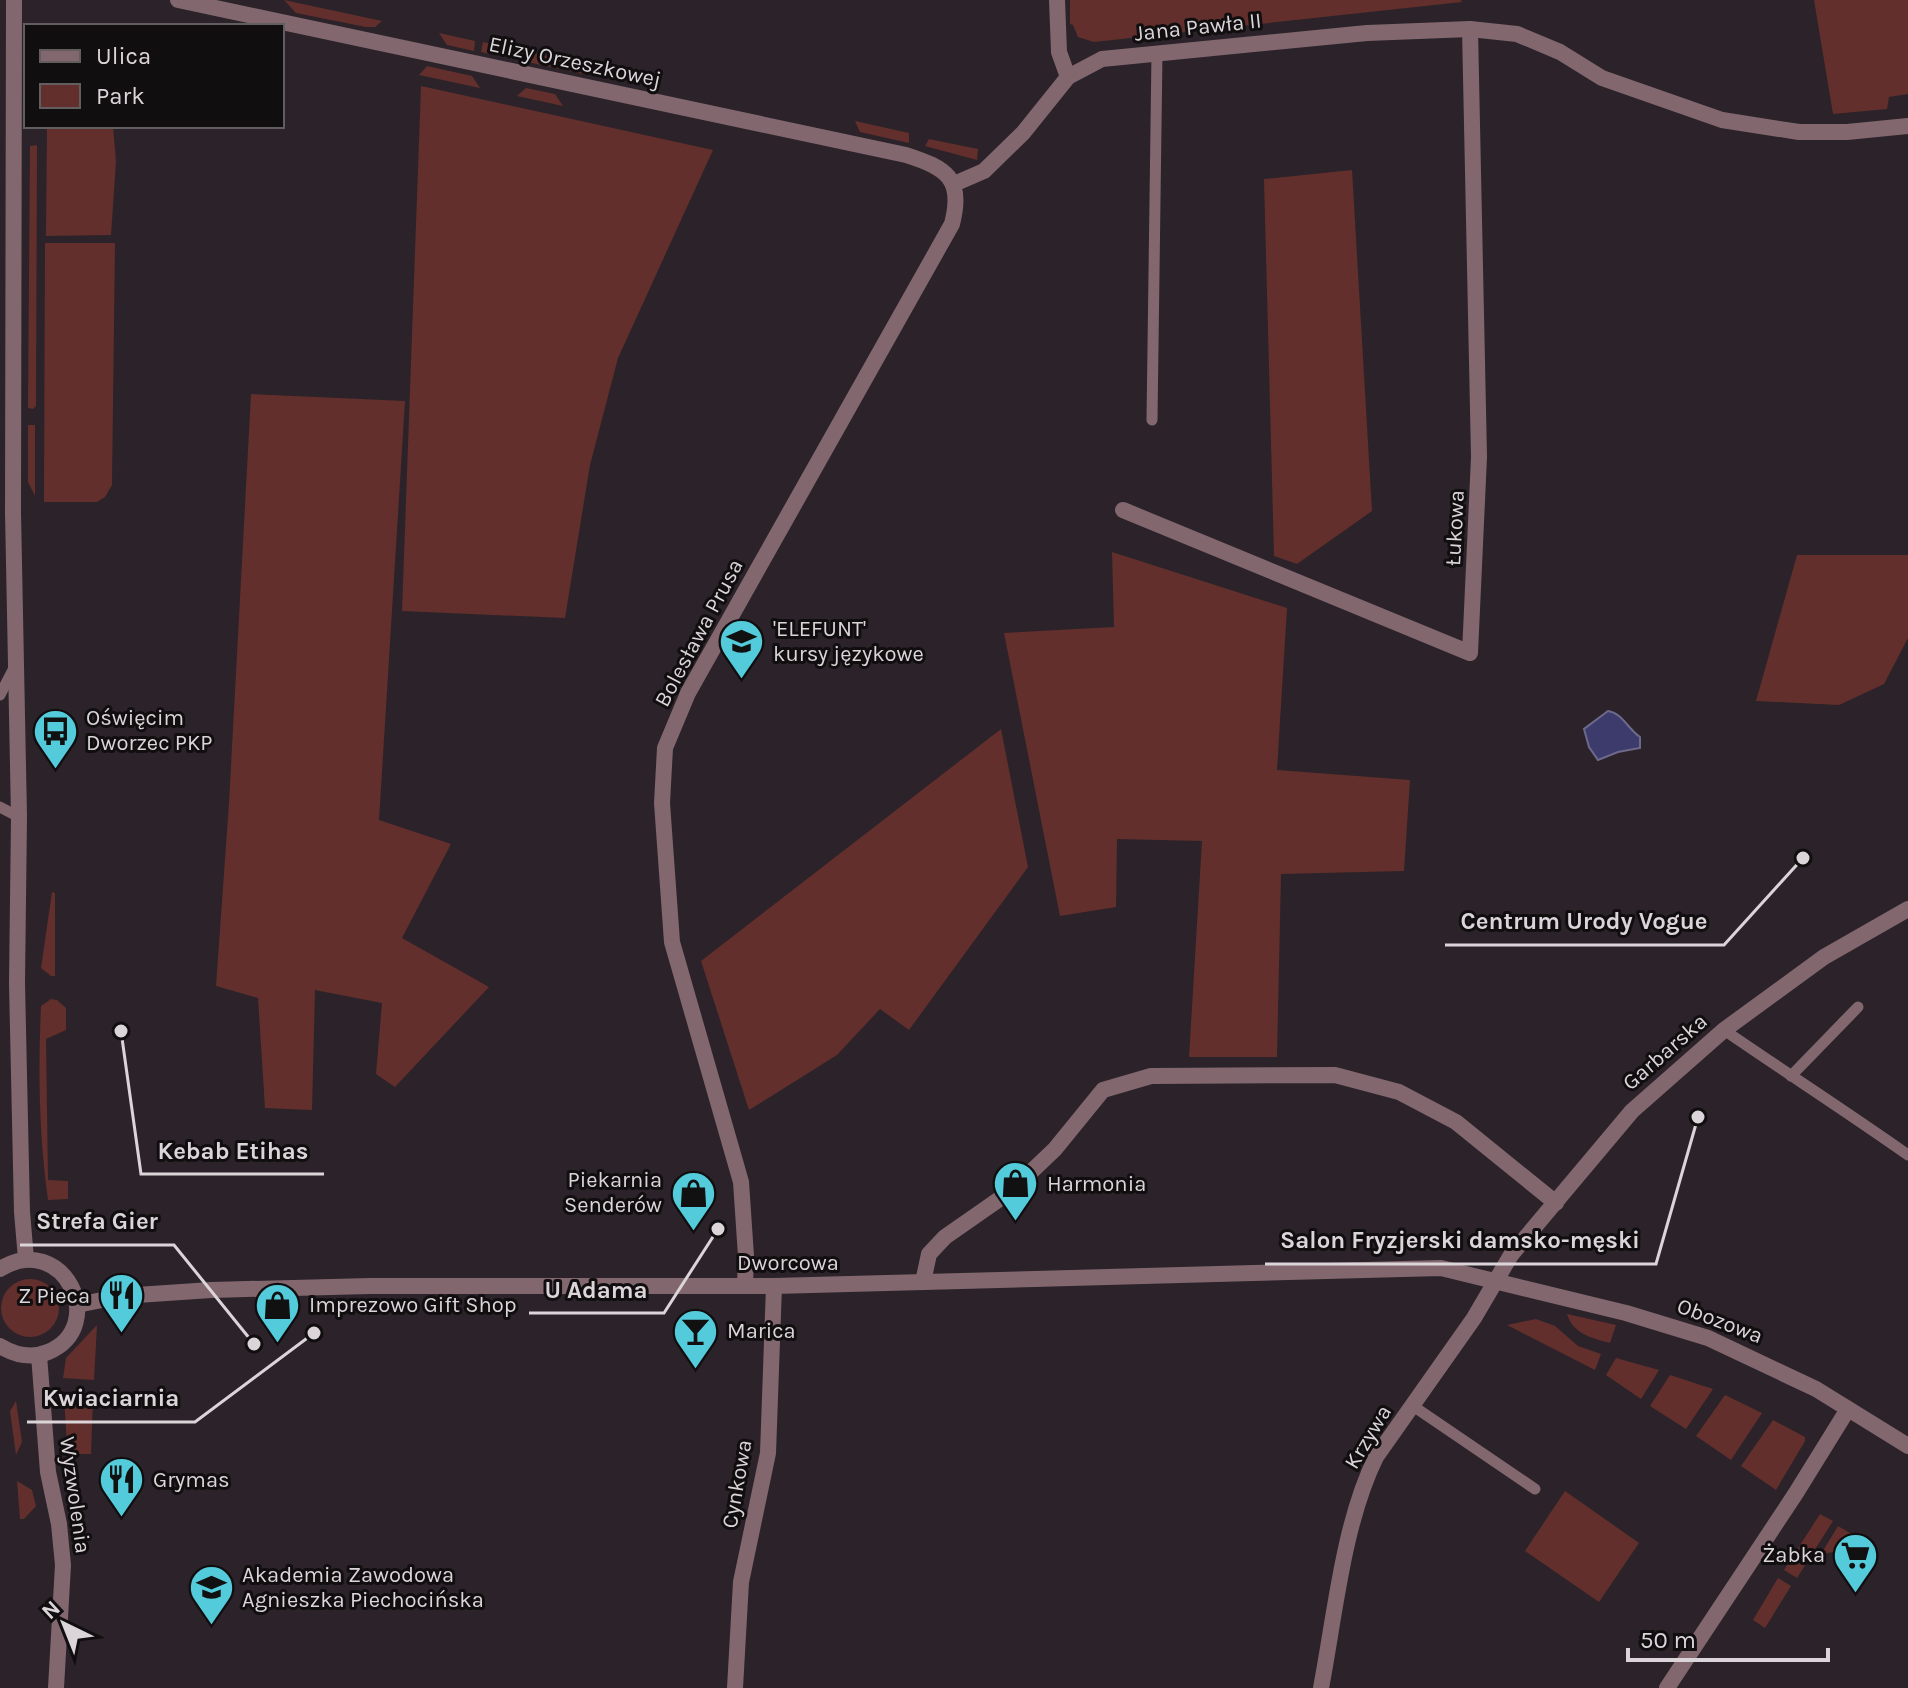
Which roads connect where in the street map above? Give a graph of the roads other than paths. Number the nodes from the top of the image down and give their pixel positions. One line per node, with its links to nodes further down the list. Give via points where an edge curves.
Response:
1 (14, 0): 11 (street)
2 (178, 0): 8 (street, Elizy Orzeszkowej, via 906,155 937,166)
3 (1057, 0): 6 (street, via 1059,52)
4 (1470, 29): 5 (street, Jana Pawła II); 7 (street, Jana Pawła II, via 1517,34 1602,78 1722,120 1799,132); 10 (street, Łukowa, via 1479,457 1470,653)
5 (1157, 53): 6 (street, Jana Pawła II, via 1102,59); 9 (lane)
6 (1068, 77): 8 (street, Jana Pawła II, via 1005,153 984,171)
7 (1908, 126)
8 (954, 184): 25 (street, Bolesława Prusa, via 952,224 688,693 665,748 662,803 672,942 741,1182)
9 (1152, 420)
10 (1123, 510)
11 (15, 668): 12 (lane); 14 (street)
12 (0, 695)
13 (0, 807): 14 (lane)
14 (19, 817): 21 (street, via 17,999)
15 (1908, 909): 17 (street, Garbarska, via 1824,957)
16 (1858, 1007): 18 (lane)
17 (1724, 1030): 18 (lane); 20 (street, Garbarska, via 1632,1111)
18 (1791, 1076): 19 (lane)
19 (1908, 1155)
20 (1556, 1203): 23 (street, Garbarska, via 1511,1255); 24 (street, via 1456,1122 1399,1092 1335,1075 1151,1076 1103,1090 1055,1149 1011,1191 929,1254)
21 (26, 1259): 22 (street); 27 (street, via 64,1274)
22 (0, 1269)
23 (1498, 1280): 24 (street, Dworcowa, via 1441,1268); 30 (street, Krzywa); 31 (street, Obozowa, via 1708,1338)
24 (923, 1282): 26 (street, Dworcowa)
25 (745, 1285): 26 (street, Dworcowa); 27 (street, Dworcowa, via 211,1290)
26 (774, 1286): 35 (street, Cynkowa, via 768,1453 741,1582)
27 (77, 1305): 29 (street, via 71,1332)
28 (0, 1346): 29 (street, via 12,1353)
29 (39, 1355): 34 (street, Wyzwolenia, via 48,1472 63,1565)
30 (1413, 1406): 33 (lane); 36 (street, Krzywa, via 1364,1482)
31 (1848, 1409): 32 (street, Obozowa); 37 (street)
32 (1908, 1446)
33 (1535, 1489)
34 (56, 1688)
35 (735, 1688)
36 (1321, 1688)
37 (1667, 1688)

